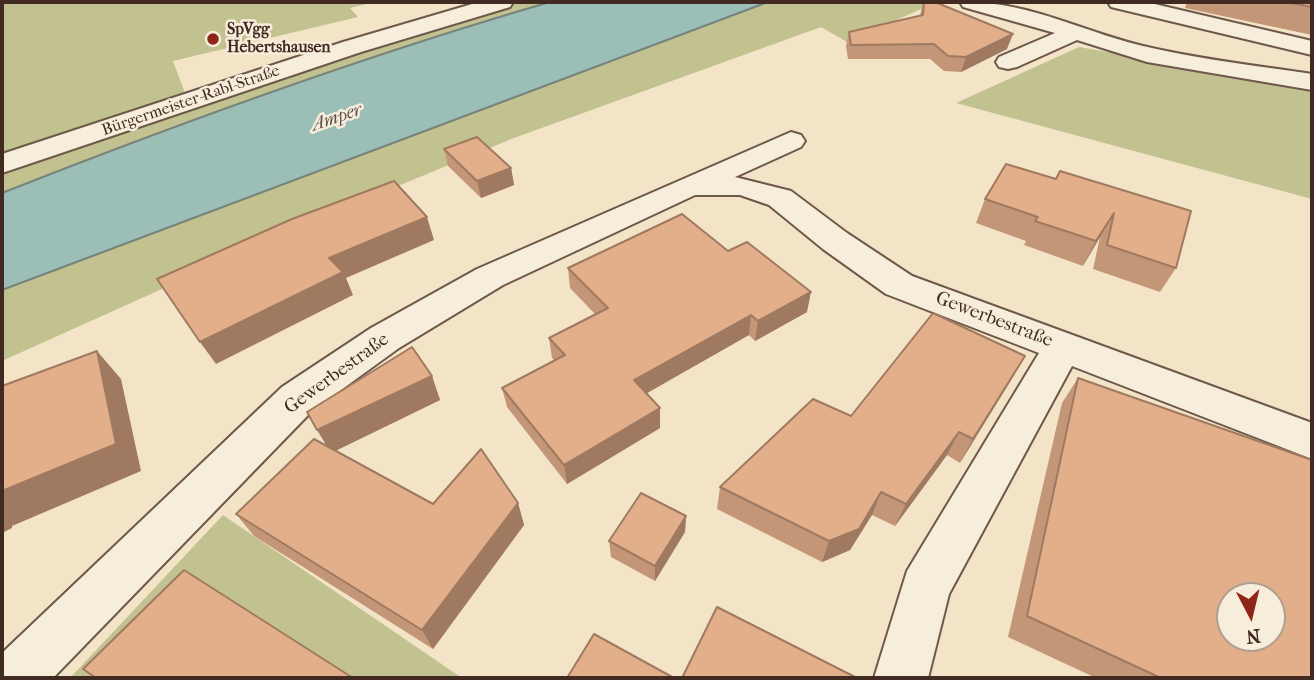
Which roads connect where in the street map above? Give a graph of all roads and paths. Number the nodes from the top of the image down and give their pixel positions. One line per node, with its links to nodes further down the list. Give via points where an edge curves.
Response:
1 (502, 2): 9 (street, Bürgermeister-Rabl-Straße)
2 (971, 2): 4 (street)
3 (1119, 2): 5 (street)
4 (1065, 27): 6 (street, via 1068,36); 7 (street, via 1147,55)
5 (1312, 48)
6 (1008, 62)
7 (1312, 82)
8 (791, 141): 10 (street, Gewerbestraße)
9 (2, 164)
10 (681, 179): 11 (street, Gewerbestraße, via 742,186 780,198 899,285); 13 (street, Gewerbestraße, via 490,277 384,338 297,399)
11 (1063, 346): 12 (street, Gewerbestraße); 14 (street, via 925,588)
12 (1312, 441)
13 (15, 678)
14 (901, 678)

